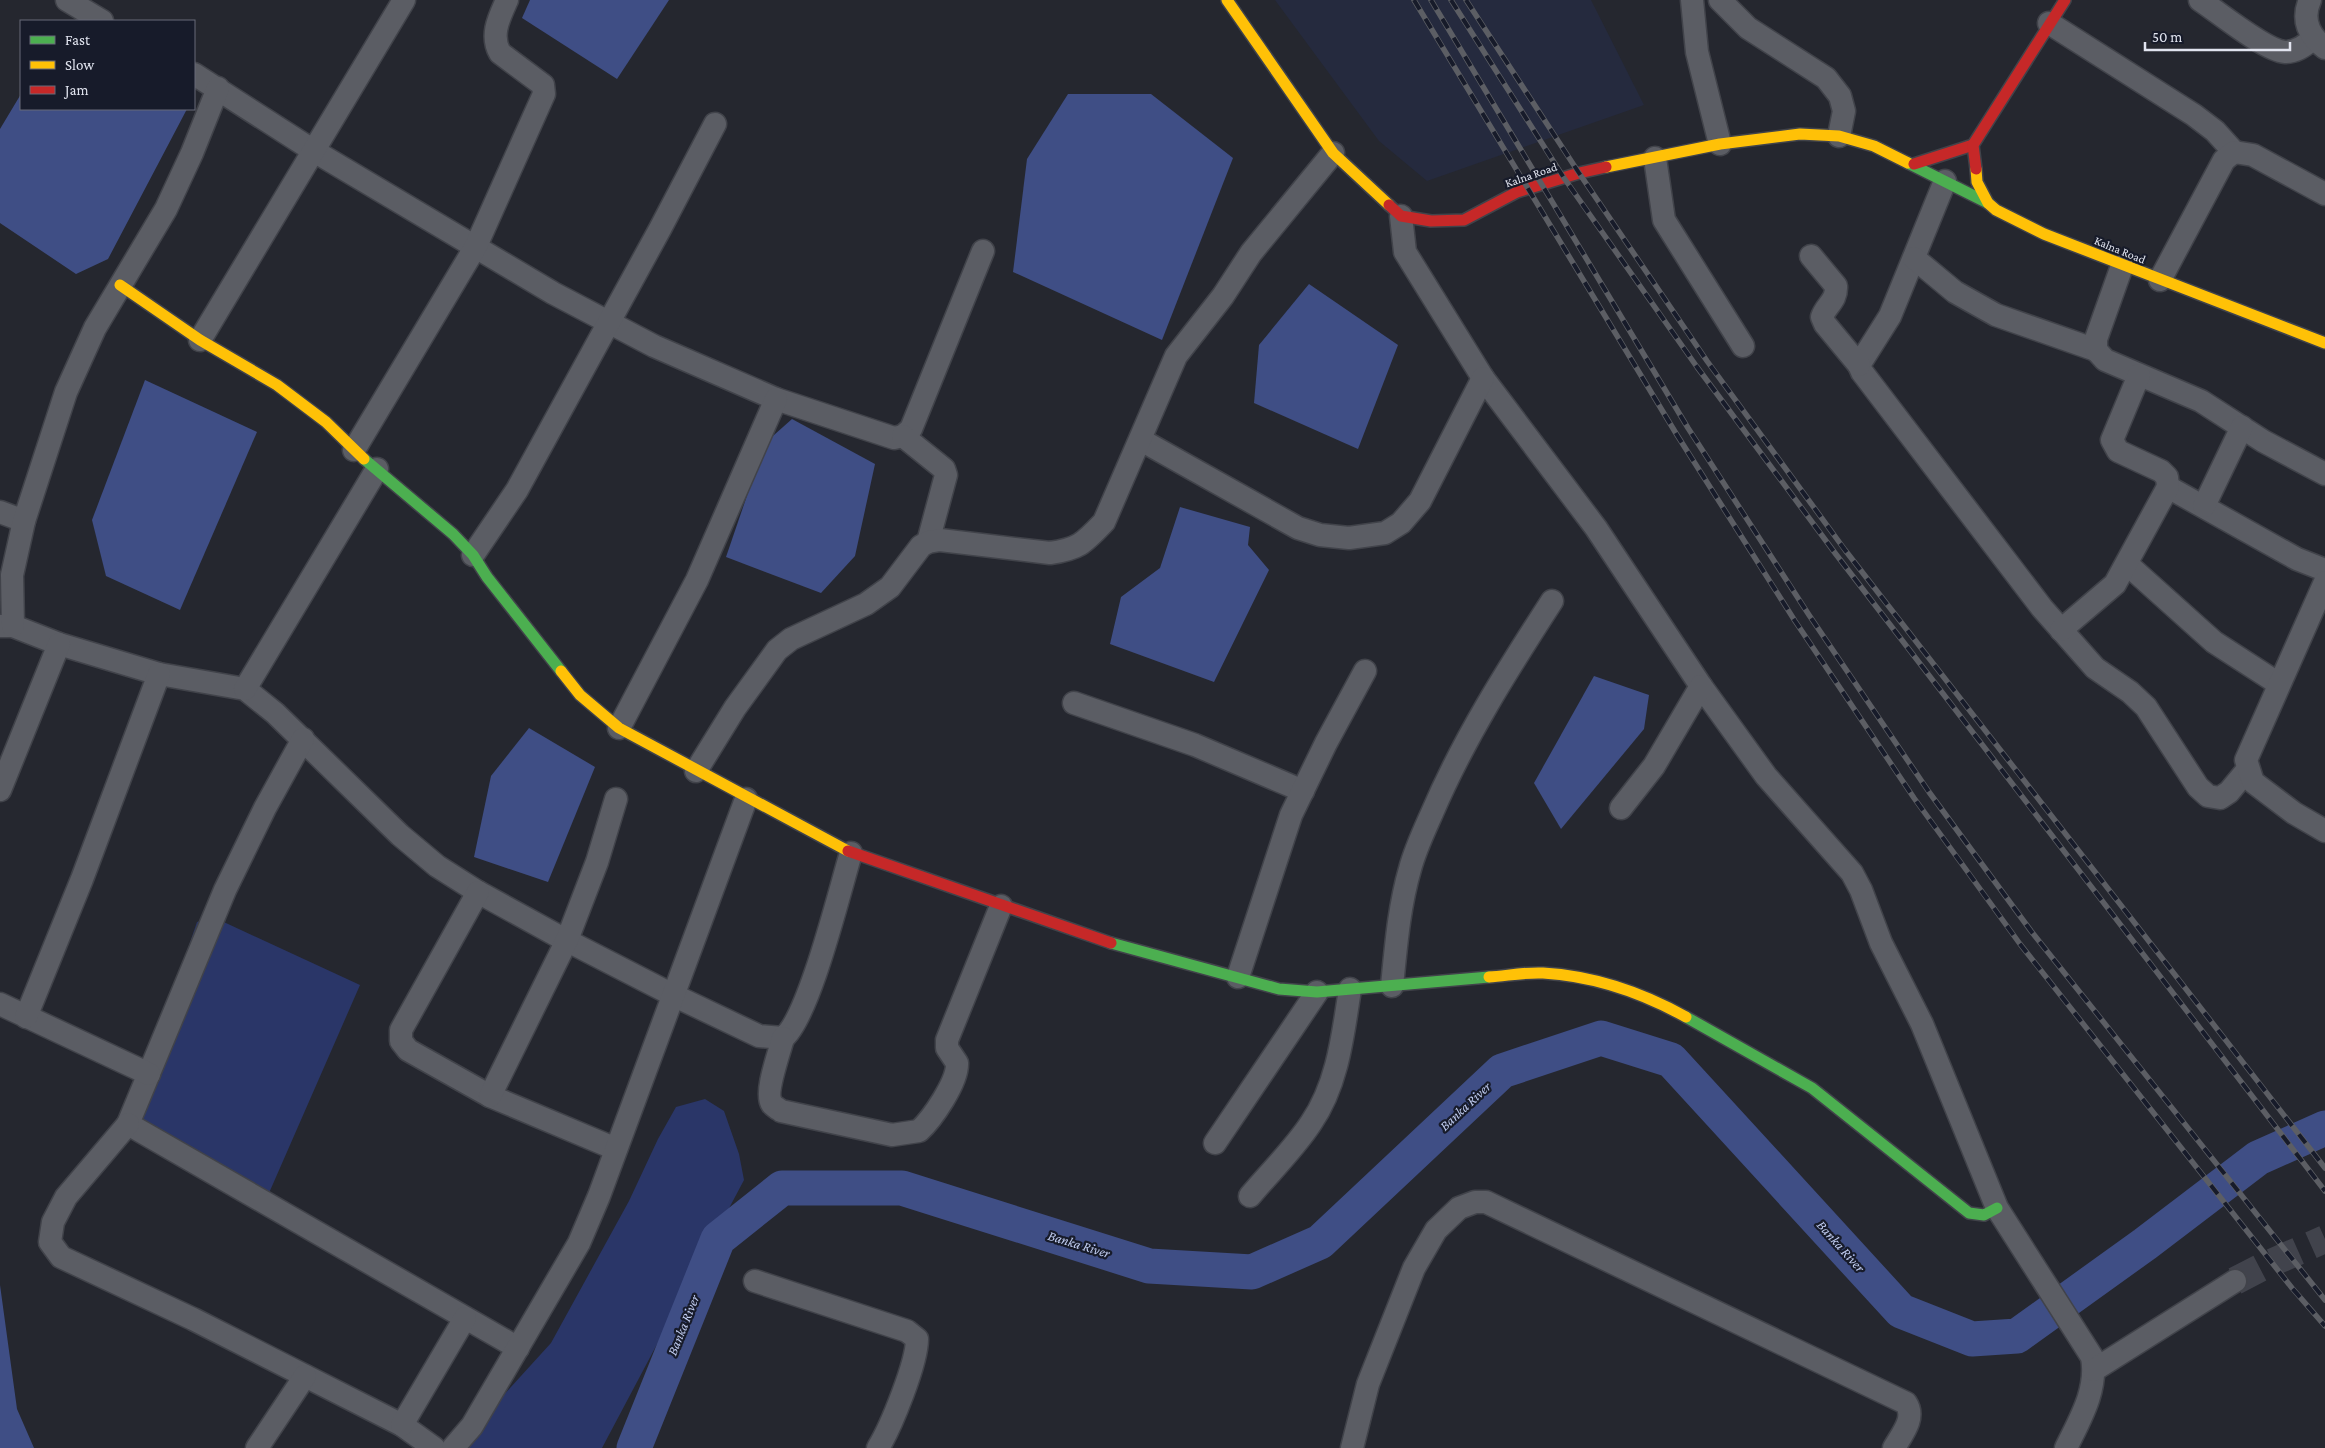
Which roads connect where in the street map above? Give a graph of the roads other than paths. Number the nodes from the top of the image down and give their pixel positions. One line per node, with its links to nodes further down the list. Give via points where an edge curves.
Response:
1 (67, 0): 10 (street)
2 (404, 0): 19 (street)
3 (507, 0): 28 (street, via 494,35 496,46 500,53 542,85 544,94)
4 (1227, 0): 21 (street)
5 (1692, 0): 17 (street, via 1697,52)
6 (1720, 0): 16 (street, via 1748,28 1826,78 1840,96 1844,111)
7 (2065, 0): 11 (street)
8 (2200, 0): 12 (street, via 2267,46 2285,52)
9 (2310, 0): 12 (street, via 2306,22)
10 (100, 20)
11 (2049, 22): 18 (street); 20 (street, via 2194,115 2215,131)
12 (2319, 44)
13 (195, 75): 14 (street)
14 (218, 88): 19 (street); 34 (street, via 166,209)
15 (715, 124): 35 (street)
16 (1839, 136): 17 (street, Kalna Road, via 1800,134); 23 (street, Kalna Road, via 1874,146)
17 (1720, 144): 22 (street, Kalna Road)
18 (1973, 145): 23 (street); 26 (street, via 1977,182)
19 (314, 151): 28 (street); 36 (street)
20 (2234, 152): 25 (street, via 2253,155); 33 (street, via 2224,160)
21 (1333, 153): 27 (street); 46 (street, via 1252,253 1224,296 1176,356)
22 (1655, 158): 27 (street, Kalna Road, via 1579,174 1517,192 1464,220 1431,221); 38 (street, via 1664,220)
23 (1914, 164): 24 (street, Kalna Road)
24 (1945, 181): 26 (street, Kalna Road); 31 (street)
25 (2325, 194)
26 (1988, 203): 32 (street, Kalna Road, via 2044,234)
27 (1401, 216): 42 (street, via 1405,252)
28 (476, 246): 35 (street, via 553,293); 47 (street)
29 (983, 251): 45 (street, via 911,429)
30 (1811, 256): 40 (street, via 1836,286 1834,301 1824,310 1825,324)
31 (1914, 258): 39 (street, via 1956,292 1996,315); 40 (street, via 1890,316)
32 (2122, 266): 33 (street, Kalna Road); 39 (street, via 2096,339)
33 (2160, 280): 37 (street, Kalna Road)
34 (120, 285): 36 (street); 53 (street, via 95,328 66,392)
35 (609, 322): 43 (street, via 654,346); 55 (street, via 517,490)
36 (200, 340): 47 (street, via 277,385 326,422)
37 (2325, 343)
38 (1743, 346)
39 (2096, 350): 41 (street, via 2105,360)
40 (1859, 365): 61 (street)
41 (2139, 375): 44 (street, via 2201,401); 50 (street, via 2112,440 2113,446 2161,471 2167,477)
42 (1483, 378): 46 (street, via 1420,501 1401,523 1385,533 1349,538 1320,536 1298,528); 66 (street, via 1596,528)
43 (776, 399): 45 (street, via 894,438); 69 (street, via 697,580)
44 (2242, 428): 49 (street); 51 (street)
45 (903, 436): 54 (street, via 944,469 946,475)
46 (1141, 440): 54 (street, via 1104,522 1085,543 1050,553 940,540)
47 (354, 450): 48 (street)
48 (377, 469): 55 (street); 67 (street)
49 (2325, 474)
50 (2168, 487): 51 (street); 56 (street)
51 (2204, 506): 57 (street, via 2267,543)
52 (0, 512): 53 (street)
53 (24, 521): 60 (street, via 12,575)
54 (928, 542): 72 (street, via 921,546 890,587 866,604 791,639 777,650 735,708)
55 (473, 555): 69 (street, via 486,577 580,696)
56 (2127, 564): 61 (street, via 2108,592); 65 (street, via 2214,642)
57 (2325, 570)
58 (2325, 582): 65 (street)
59 (1552, 601): 84 (street, via 1493,694 1447,778 1427,824 1410,868 1399,916)
60 (6, 626): 62 (street)
61 (2061, 630): 71 (street, via 2095,668 2146,707 2198,788 2208,796 2220,798 2229,792)
62 (60, 644): 64 (street); 73 (street)
63 (1364, 671): 74 (street)
64 (159, 674): 67 (street); 89 (street, via 103,826)
65 (2279, 684): 71 (street, via 2248,753)
66 (1701, 686): 77 (street, via 1654,766); 97 (street, via 1766,776 1852,873 1881,943 1922,1024)
67 (244, 690): 70 (street, via 276,713)
68 (1074, 703): 74 (street, via 1194,745)
69 (619, 728): 72 (street)
70 (303, 739): 80 (street, via 400,835 437,866); 91 (street, via 225,890)
71 (2248, 768): 78 (street, via 2253,782 2294,813)
72 (696, 771): 76 (street)
73 (0, 790)
74 (1303, 791): 83 (street, via 1291,815)
75 (616, 799): 82 (street, via 597,862)
76 (746, 799): 79 (street); 87 (street)
77 (1620, 808)
78 (2325, 831)
79 (851, 853): 81 (street); 90 (street, via 815,976 797,1019)
80 (478, 892): 82 (street); 92 (street, via 401,1030 400,1041 408,1050)
81 (1001, 906): 83 (street, via 1094,939); 90 (street, via 947,1040 947,1048 957,1064 956,1074 937,1110 919,1131 892,1135 782,1111 769,1098)
82 (567, 940): 87 (street); 92 (street)
83 (1238, 977): 86 (street, via 1279,989)
84 (1392, 986): 85 (street); 97 (street, via 1541,973 1588,978 1632,991 1660,1003 1812,1088 1970,1212 1981,1216)
85 (1350, 989): 86 (street); 96 (street, via 1342,1043 1332,1079 1312,1123)
86 (1317, 992): 94 (street)
87 (673, 995): 90 (street, via 759,1036); 95 (street)
88 (0, 1004): 89 (street)
89 (26, 1017): 91 (street)
90 (783, 1038)
91 (149, 1074): 93 (street)
92 (490, 1096): 95 (street)
93 (128, 1124): 100 (street); 103 (street, via 66,1197 52,1222 50,1242 61,1257)
94 (1215, 1143)
95 (616, 1149): 101 (street, via 579,1243)
96 (1250, 1196)
97 (1997, 1208): 102 (street)
98 (755, 1281): 108 (street, via 907,1331 917,1339 906,1382)
99 (2235, 1281): 102 (street)
100 (465, 1318): 101 (street); 104 (street)
101 (518, 1348): 107 (street, via 472,1426)
102 (2093, 1364): 111 (street, via 2091,1392)
103 (305, 1376): 104 (street); 105 (street)
104 (402, 1426): 106 (street)
105 (257, 1448)
106 (434, 1448)
107 (453, 1448)
108 (878, 1448)
109 (1352, 1448): 110 (street, via 1368,1384 1414,1268 1436,1230 1459,1208 1486,1202 1906,1403 1910,1409 1908,1423)
110 (1894, 1448)
111 (2066, 1448)

